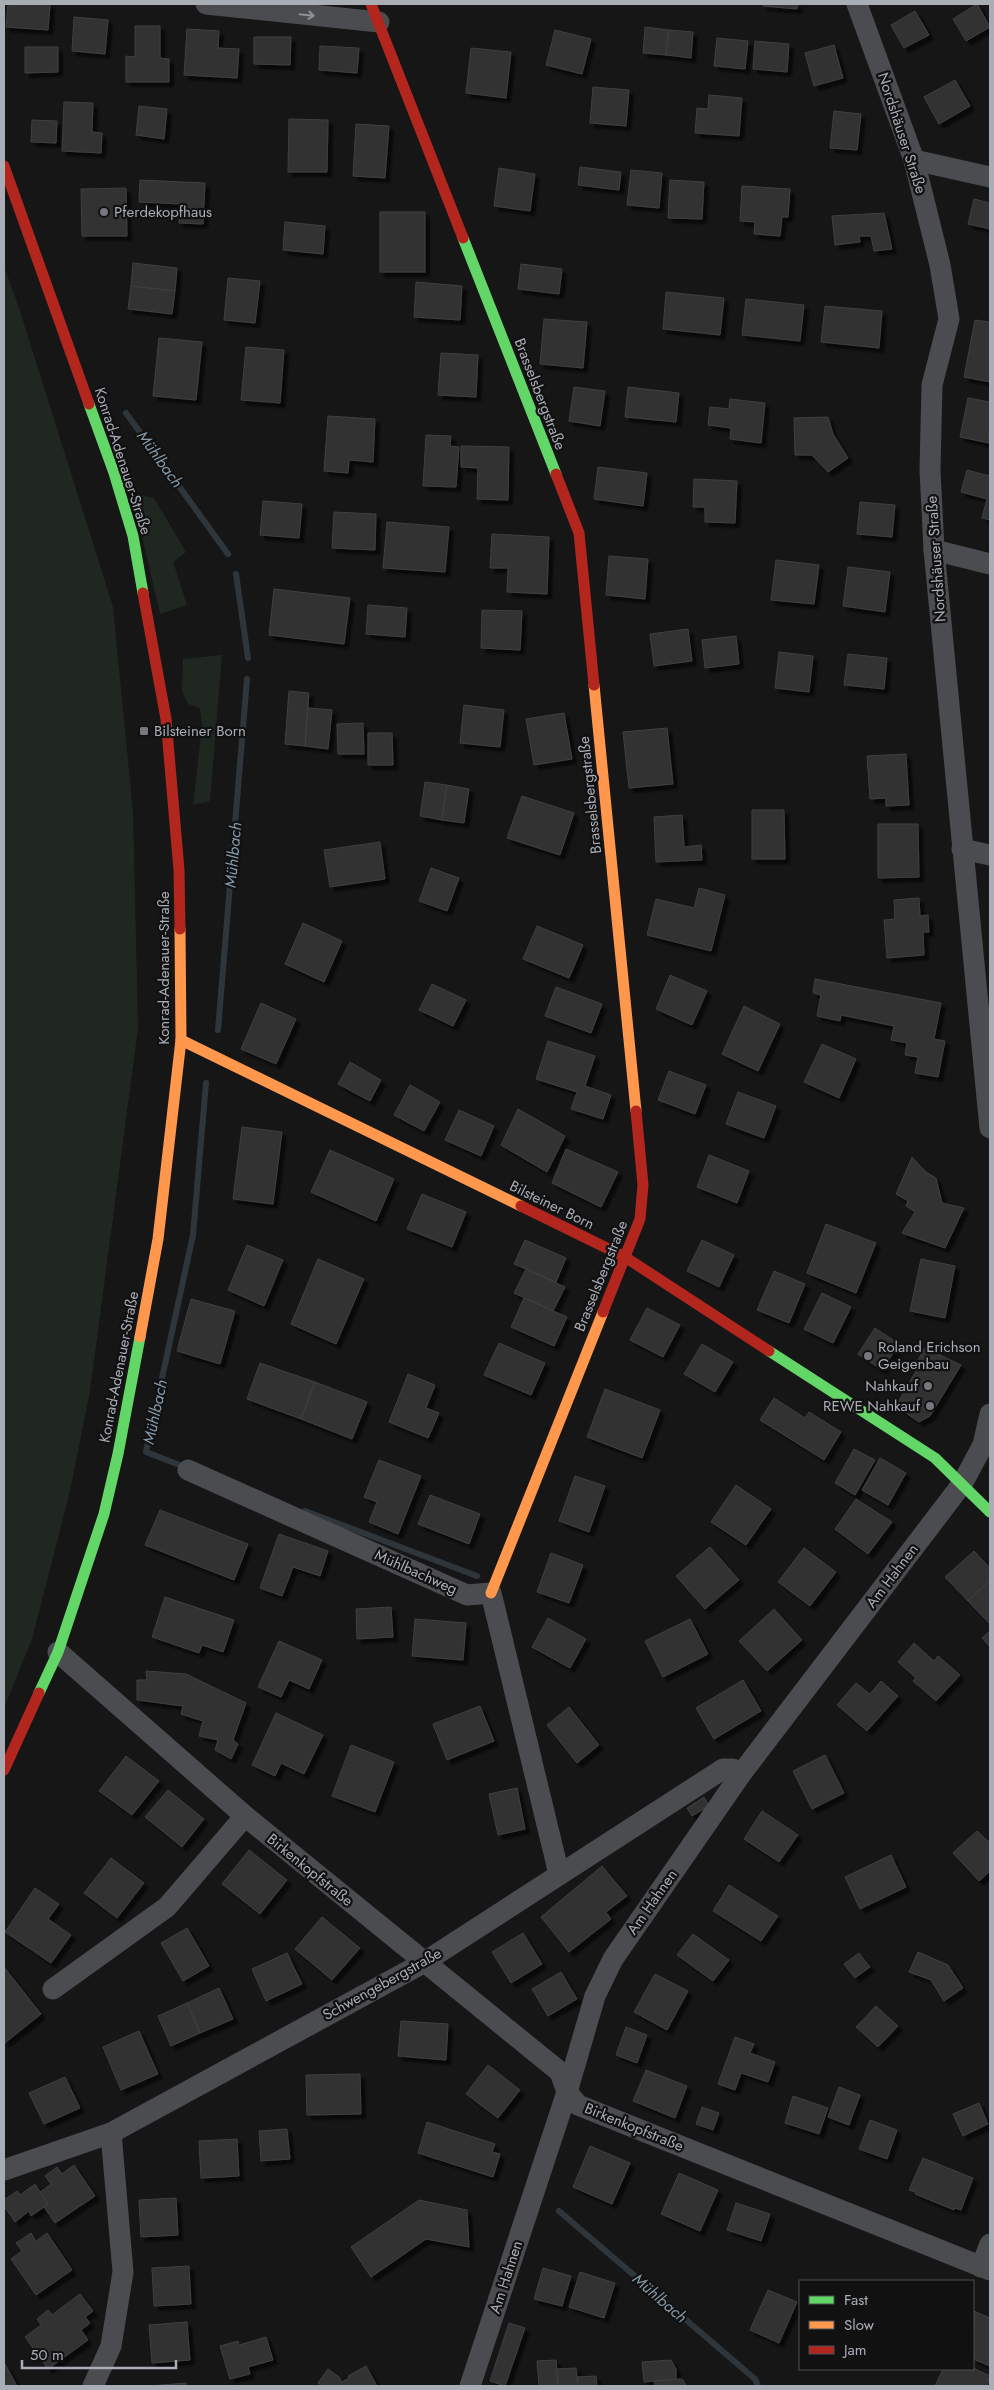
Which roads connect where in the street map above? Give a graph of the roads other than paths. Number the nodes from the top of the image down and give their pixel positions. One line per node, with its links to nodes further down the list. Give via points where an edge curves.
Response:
1 (206, 4): 3 (street, one-way to 3)
2 (857, 4): 4 (street, Nordshäuser Straße)
3 (375, 13): 13 (street, Brasselsbergstraße, via 579,533 643,1185 640,1219)
4 (914, 160): 6 (street); 7 (street, Nordshäuser Straße, via 940,265 948,319 932,384 930,470)
5 (4, 166): 11 (street, Konrad-Adenauer-Straße, via 134,536 166,719 172,782 179,870)
6 (990, 177)
7 (934, 550): 8 (street); 9 (street, Nordshäuser Straße)
8 (990, 564)
9 (962, 849): 10 (street); 12 (street, Nordshäuser Straße)
10 (990, 855)
11 (181, 1040): 13 (street, Bilsteiner Born); 20 (street, Konrad-Adenauer-Straße, via 158,1239 118,1454 104,1514)
12 (990, 1128)
13 (625, 1257): 17 (street, Bilsteiner Born, via 935,1458); 19 (street, Brasselsbergstraße)
14 (990, 1414): 15 (street)
15 (986, 1442): 17 (street)
16 (188, 1470): 19 (street, Mühlbachweg, via 467,1595)
17 (962, 1484): 18 (street); 22 (street, Am Hahnen)
18 (990, 1512)
19 (491, 1593): 24 (street)
20 (58, 1652): 21 (street, Konrad-Adenauer-Straße); 23 (street, Birkenkopfstraße)
21 (4, 1770)
22 (741, 1774): 24 (street, Schwengebergstraße, via 733,1769 723,1769); 27 (street, Am Hahnen, via 613,1959 595,1996)
23 (245, 1816): 25 (street, Birkenkopfstraße); 26 (street, via 167,1907)
24 (559, 1874): 25 (street, Schwengebergstraße)
25 (423, 1963): 27 (street, Birkenkopfstraße, via 560,2072); 28 (street, Schwengebergstraße)
26 (53, 1988)
27 (567, 2092): 31 (street, Birkenkopfstraße, via 578,2105); 33 (street, Am Hahnen)
28 (111, 2133): 29 (street, Schwengebergstraße); 32 (street, via 122,2272 111,2346)
29 (4, 2170)
30 (990, 2244): 31 (street)
31 (986, 2269)
32 (93, 2386)
33 (470, 2386)

